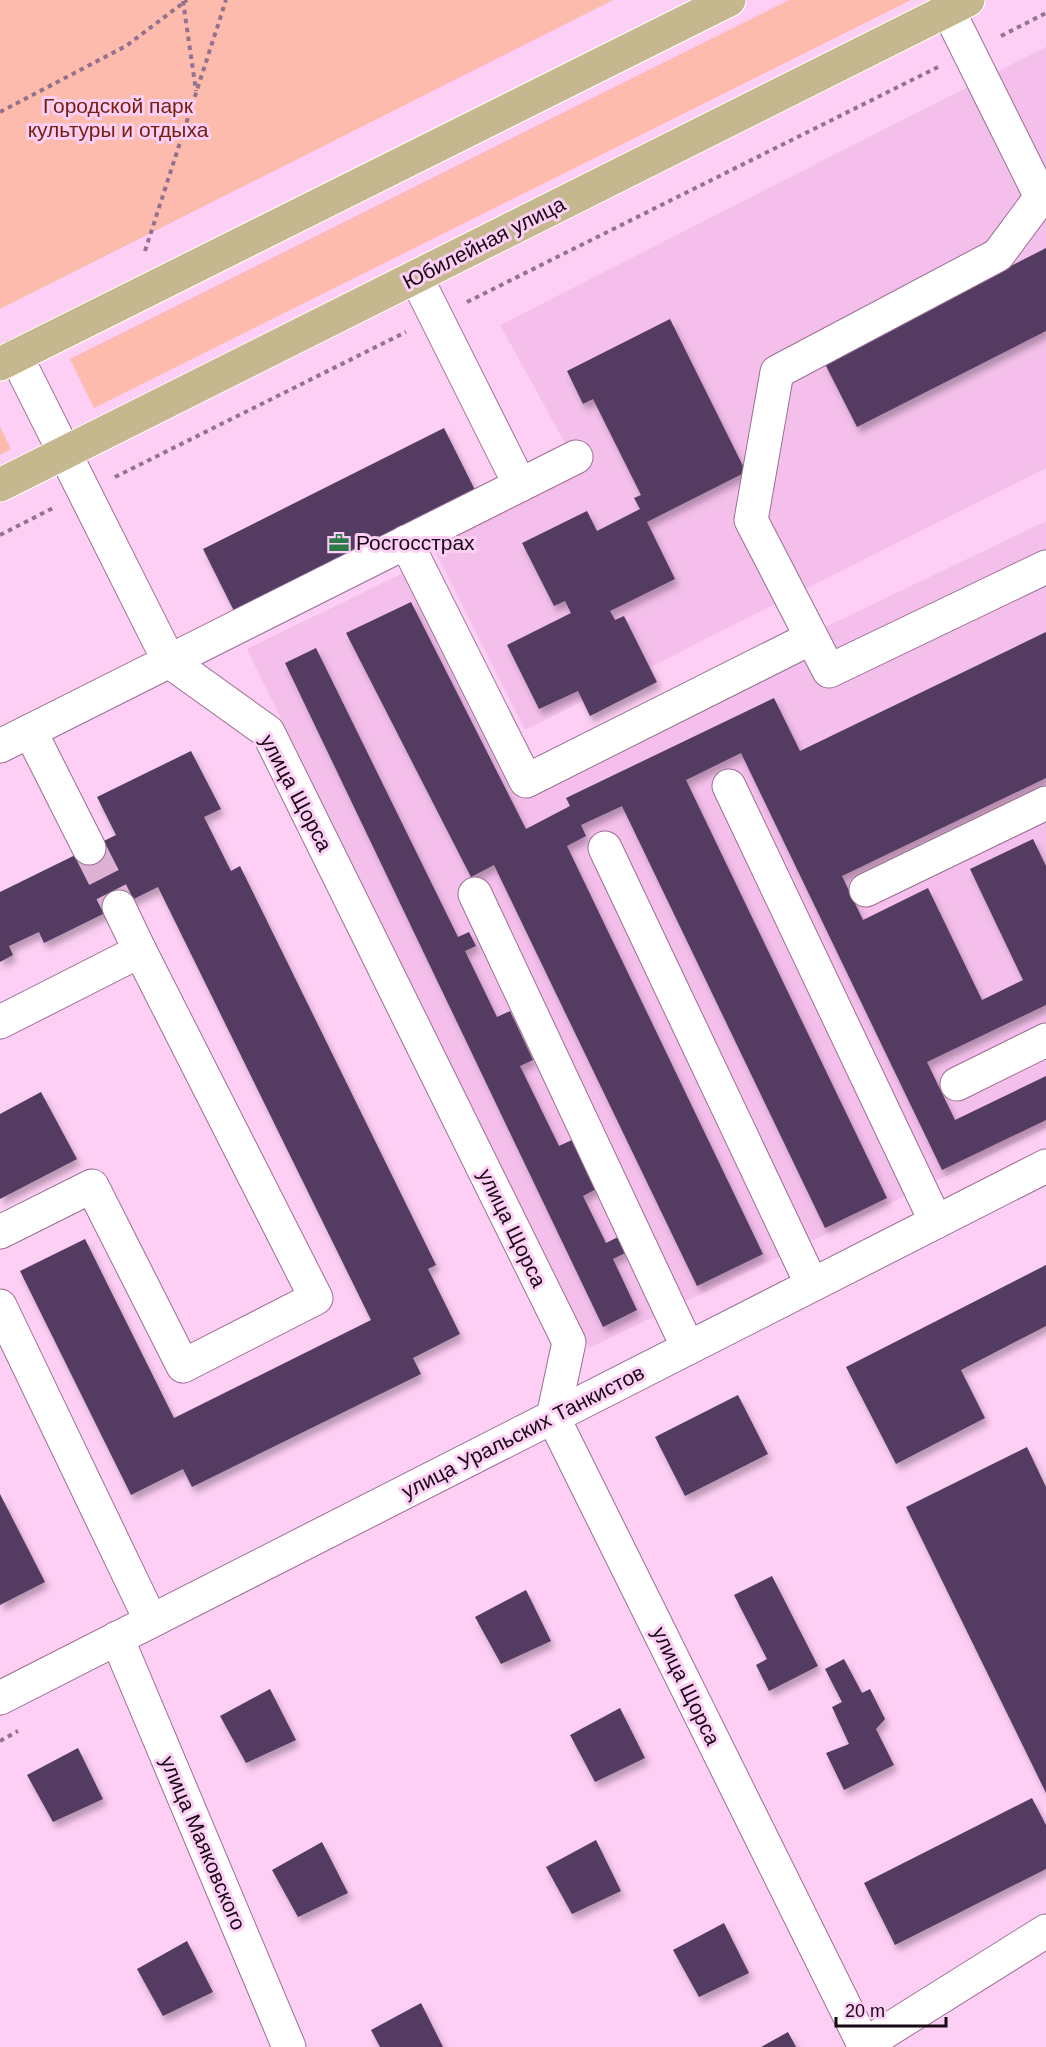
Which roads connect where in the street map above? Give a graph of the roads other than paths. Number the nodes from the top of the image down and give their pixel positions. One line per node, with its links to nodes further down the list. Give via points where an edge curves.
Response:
1 (729, 0): 4 (main road)
2 (958, 5): 3 (main road, Юбилейная улица); 11 (street, via 969,52 1041,197 998,255 777,372 751,520)
3 (416, 277): 5 (main road, Юбилейная улица); 8 (street)
4 (8, 360): 5 (street, улица Щорса)
5 (64, 453): 7 (main road, Юбилейная улица); 12 (street, улица Щорса)
6 (576, 457): 8 (street)
7 (0, 485)
8 (520, 485): 9 (street)
9 (406, 542): 11 (street, via 526,781); 12 (street)
10 (1046, 567): 11 (street, via 829,671)
11 (812, 638)
12 (169, 661): 13 (street); 32 (street, улица Щорса, via 268,732 569,1342)
13 (30, 731): 14 (street); 17 (street)
14 (0, 746)
15 (729, 786): 27 (street)
16 (1046, 803): 19 (street)
17 (89, 848)
18 (605, 848): 29 (street)
19 (866, 890)
20 (475, 894): 31 (street)
21 (119, 907): 22 (street)
22 (141, 951): 23 (street); 28 (street, via 316,1298 183,1366 92,1186)
23 (0, 1022)
24 (1046, 1040): 25 (street)
25 (957, 1084)
26 (1046, 1166): 27 (street, улица Уральских Танкистов)
27 (936, 1222): 29 (street, улица Уральских Танкистов)
28 (0, 1232)
29 (812, 1285): 31 (street, улица Уральских Танкистов)
30 (0, 1306): 33 (street)
31 (688, 1348): 32 (street, улица Уральских Танкистов)
32 (553, 1417): 33 (street, улица Уральских Танкистов); 37 (street, улица Щорса)
33 (151, 1621): 34 (street, улица Уральских Танкистов)
34 (117, 1638): 35 (street, улица Уральских Танкистов); 38 (street, улица Маяковского)
35 (0, 1698)
36 (1046, 1931): 37 (street)
37 (865, 2046)
38 (289, 2047)

